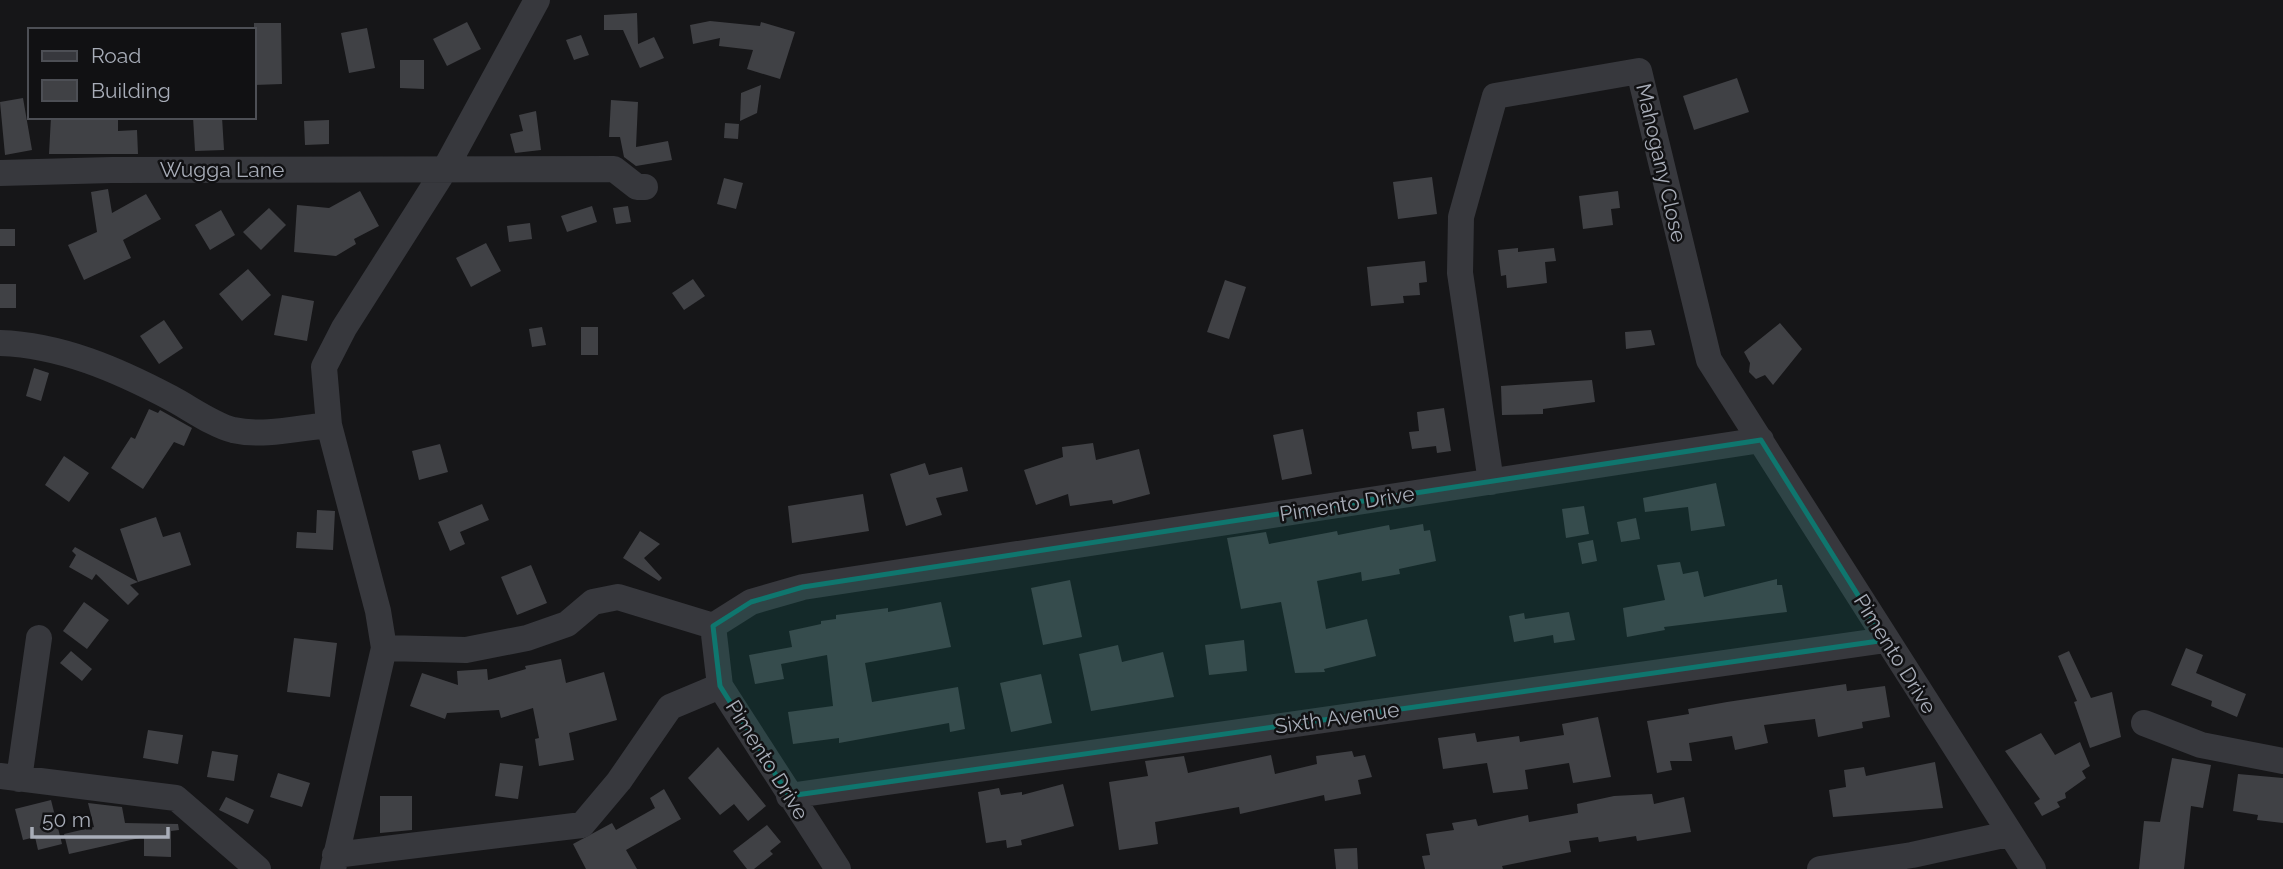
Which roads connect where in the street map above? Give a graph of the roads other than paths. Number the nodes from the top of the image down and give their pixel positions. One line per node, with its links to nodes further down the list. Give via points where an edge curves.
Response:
1 (537, 0): 2 (street)
2 (445, 169): 3 (street, Wugga Lane); 4 (street, Wugga Lane, via 614,169 637,187); 6 (street, via 324,367)
3 (0, 173)
4 (645, 187)
5 (0, 343): 6 (street, via 30,344 85,359 232,429 260,432)
6 (329, 425): 12 (street)
7 (1761, 440): 8 (street, Pimento Drive); 8 (street, Mahogany Close, via 1709,360 1639,71 1494,96 1461,217 1460,273); 11 (street, Pimento Drive)
8 (1491, 482): 9 (street, Pimento Drive, via 803,587 751,602)
9 (713, 626): 12 (street, via 618,597 593,602 567,624 527,638 466,650); 13 (street, Pimento Drive)
10 (39, 638): 16 (street)
11 (1886, 640): 17 (street, Sixth Avenue); 18 (street, Pimento Drive)
12 (384, 648): 19 (street)
13 (720, 687): 17 (street, Pimento Drive); 19 (street, via 670,707 582,825)
14 (2144, 723): 15 (street, via 2201,745)
15 (2283, 761)
16 (10, 777): 21 (street, via 176,798)
17 (789, 796): 22 (street, Pimento Drive)
18 (2008, 834): 20 (street); 24 (street, Pimento Drive)
19 (334, 862)
20 (1911, 862): 23 (street)
21 (258, 869)
22 (838, 869)
23 (1821, 869)
24 (2033, 869)

